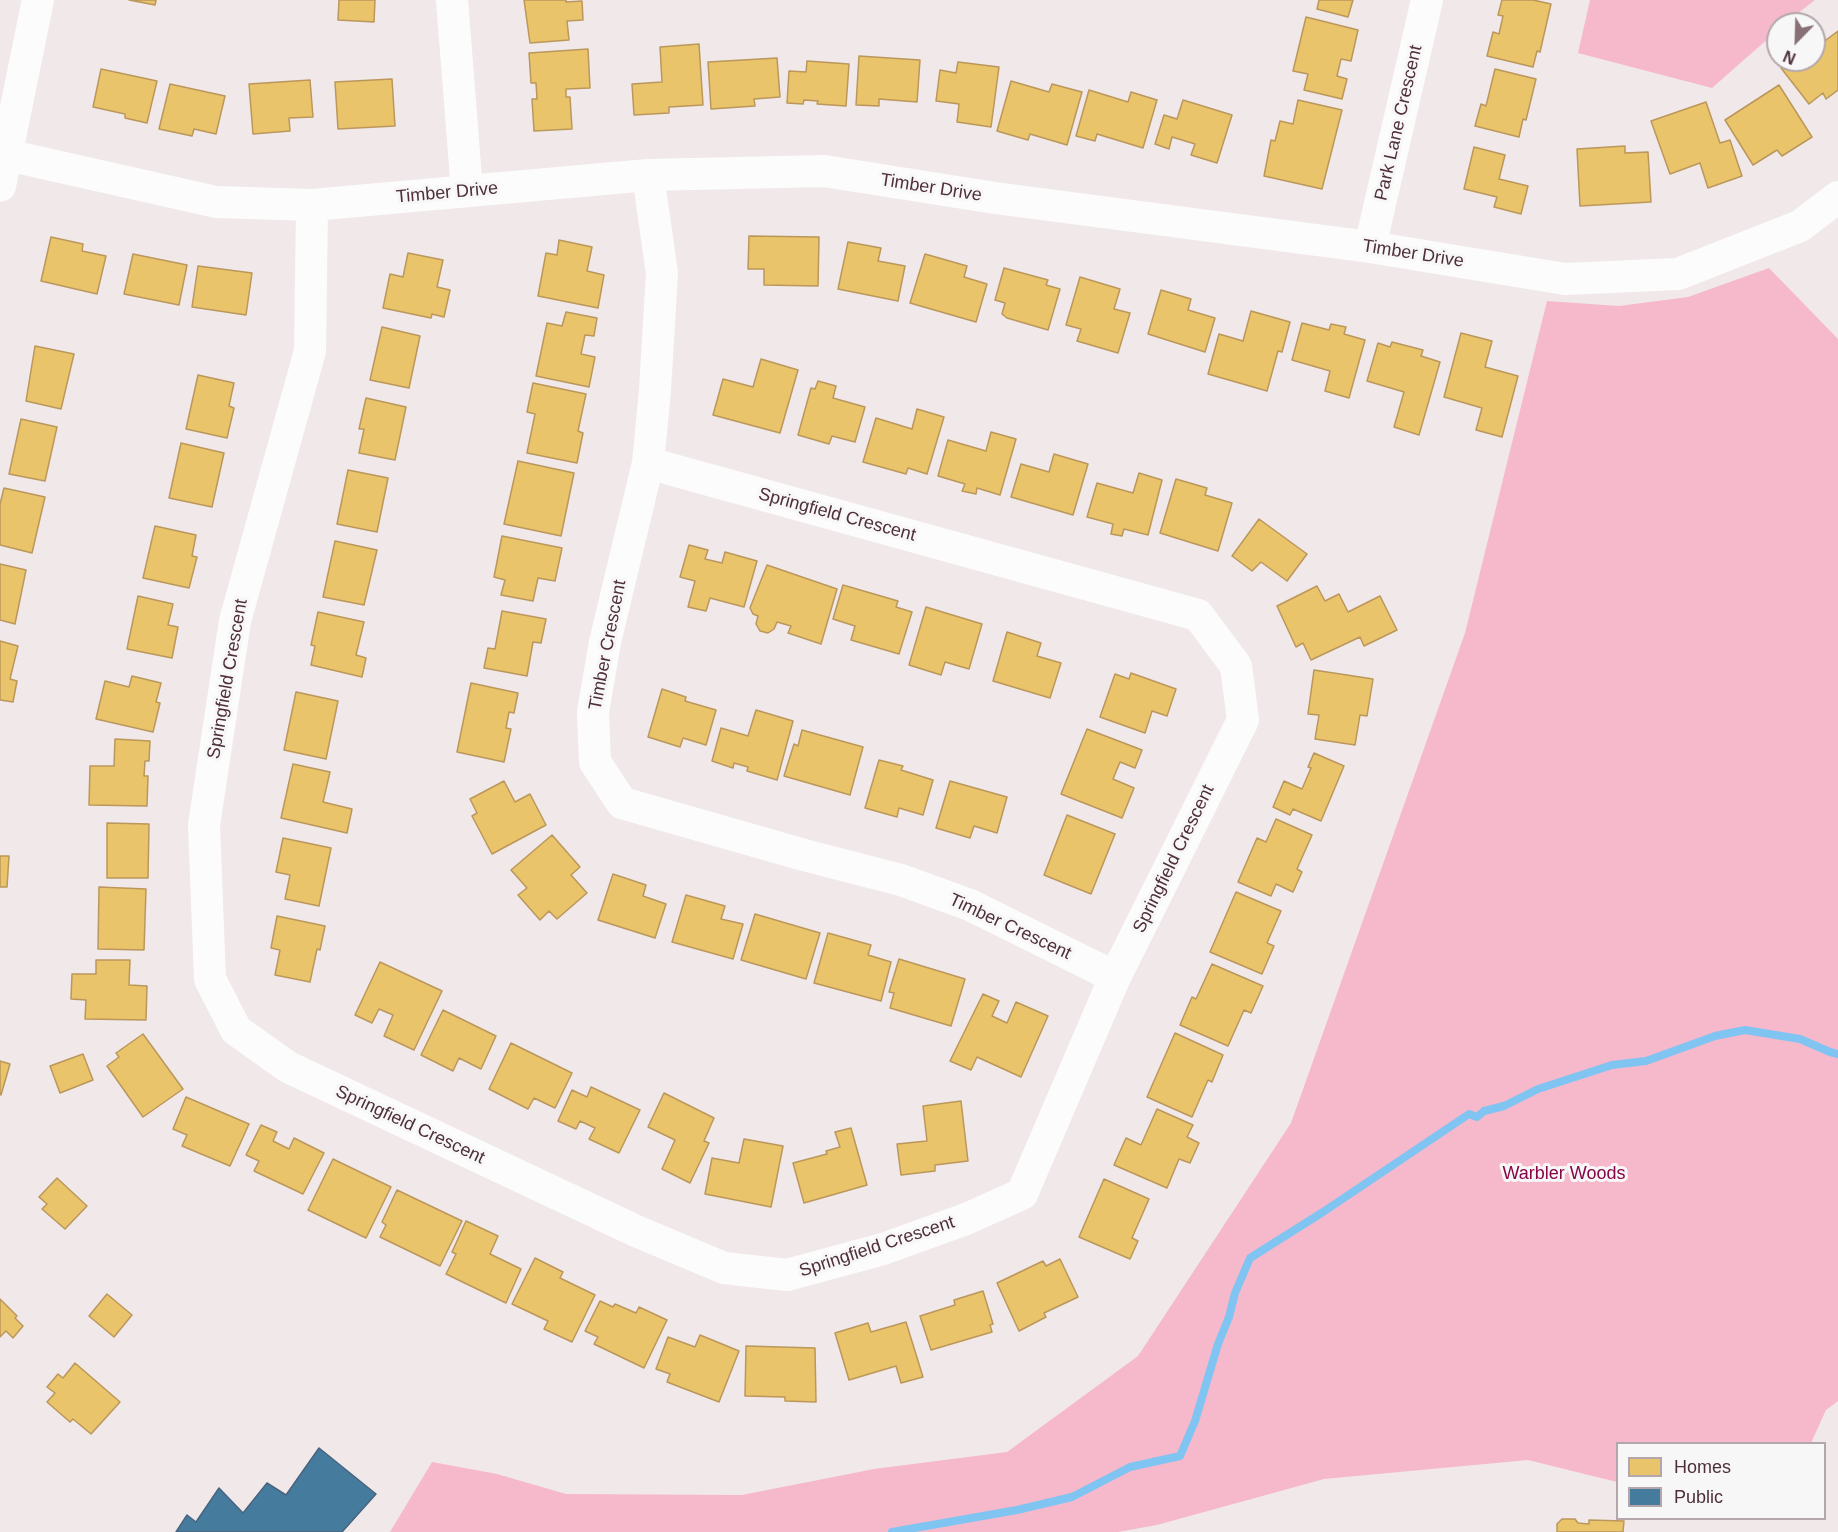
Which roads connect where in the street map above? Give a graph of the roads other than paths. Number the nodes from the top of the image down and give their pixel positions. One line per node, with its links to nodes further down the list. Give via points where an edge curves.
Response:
1 (39, 0): 4 (street)
2 (452, 0): 7 (street)
3 (1427, 0): 10 (street, Park Lane Crescent)
4 (7, 155): 6 (street); 9 (street, Timber Drive, via 216,202)
5 (648, 175): 7 (street, Timber Drive); 10 (street, Timber Drive, via 824,171 995,198); 11 (street, Timber Crescent, via 662,273)
6 (0, 186)
7 (467, 191): 9 (street, Timber Drive)
8 (1838, 197): 10 (street, Timber Drive, via 1800,226 1678,274 1565,279)
9 (312, 205): 12 (street, Springfield Crescent, via 310,351 235,621 204,825 210,979 236,1030 288,1067 636,1231 724,1268 787,1275 884,1249 1022,1194)
10 (1370, 247)
11 (648, 463): 12 (street, Timber Crescent, via 605,642 593,712 595,762 622,802 901,879 970,905); 12 (street, Springfield Crescent, via 1198,615 1236,666 1243,720)
12 (1115, 977)

